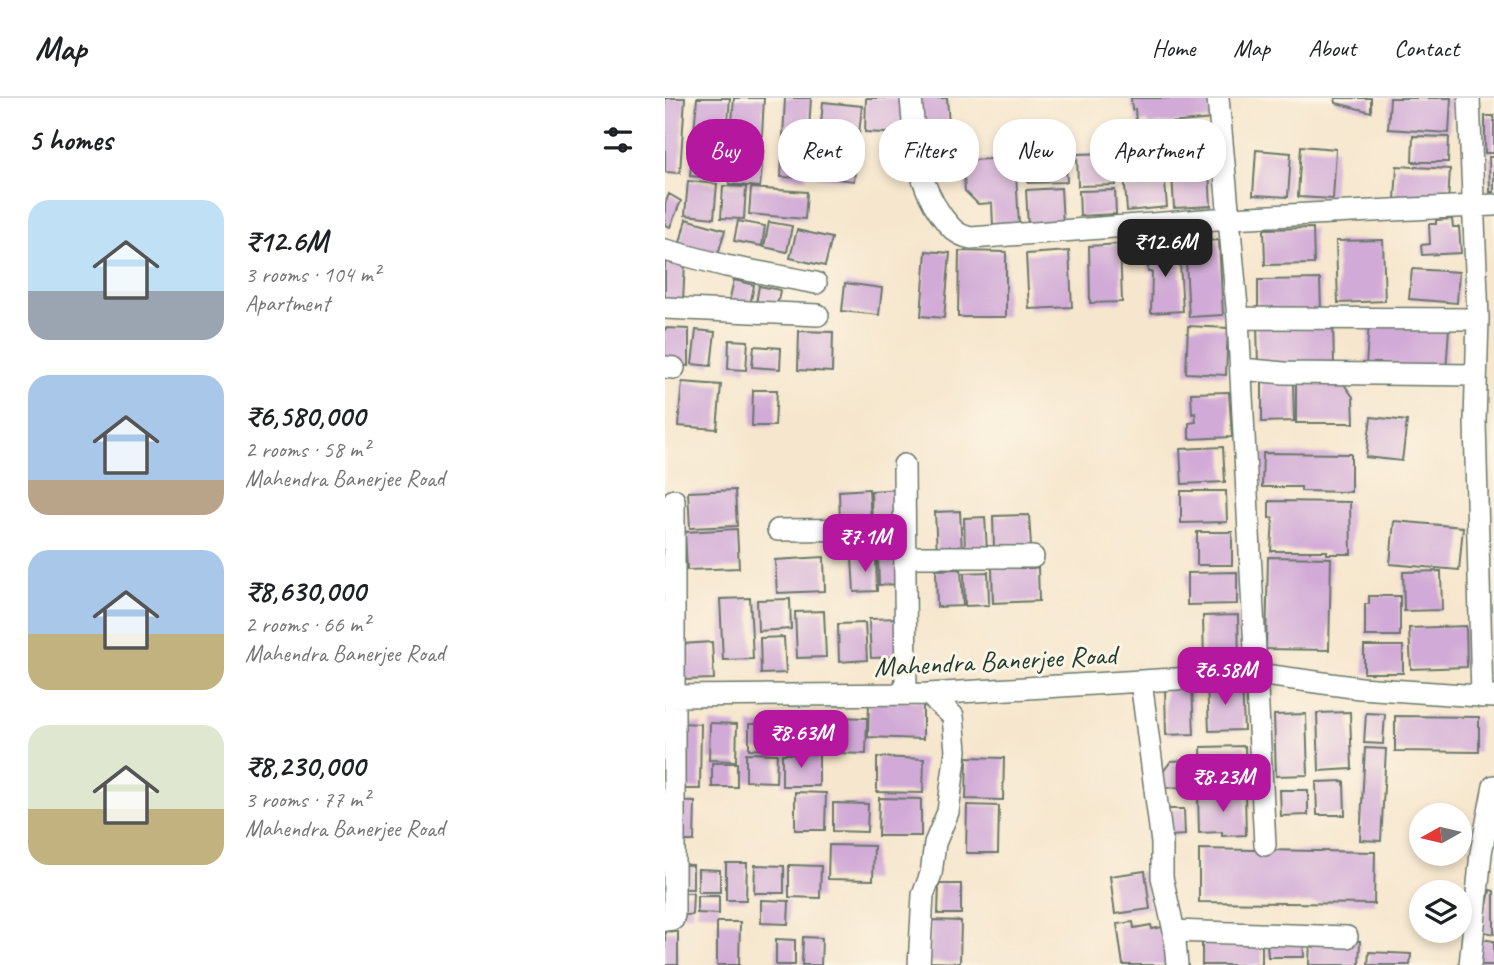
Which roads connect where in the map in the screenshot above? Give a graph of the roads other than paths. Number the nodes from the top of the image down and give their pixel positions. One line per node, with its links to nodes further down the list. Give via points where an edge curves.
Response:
1 (911, 98): 6 (street, via 922,183 952,230 962,236)
2 (1218, 98): 6 (street)
3 (1469, 98): 4 (street)
4 (1472, 205): 5 (street); 6 (street); 12 (street)
5 (1494, 205)
6 (1229, 218): 11 (street)
7 (665, 250): 8 (street)
8 (816, 282)
9 (665, 308): 10 (street)
10 (818, 314)
11 (1238, 318): 12 (street); 13 (street)
12 (1478, 319): 14 (street)
13 (1241, 369): 14 (street); 21 (street)
14 (1476, 376): 26 (street)
15 (904, 465): 17 (street)
16 (674, 500): 25 (street)
17 (904, 529): 18 (street); 19 (street)
18 (778, 530)
19 (905, 557): 20 (street); 23 (street)
20 (1033, 557)
21 (1257, 674): 22 (street, Mahendra Banerjee Road); 26 (street, Mahendra Banerjee Road, via 1360,688); 28 (street)
22 (1142, 681): 24 (street, Mahendra Banerjee Road); 31 (street, via 1162,877)
23 (906, 694): 24 (street, Mahendra Banerjee Road); 25 (street, Mahendra Banerjee Road)
24 (928, 694): 33 (street, via 953,716 956,751 948,812 935,843 923,895)
25 (669, 696): 29 (street)
26 (1488, 697)
27 (1494, 786): 35 (street, via 1481,853)
28 (1265, 845)
29 (670, 856): 30 (street, via 674,915)
30 (665, 920)
31 (1174, 931): 32 (street); 34 (street)
32 (1347, 937)
33 (919, 965)
34 (1177, 965)
35 (1470, 965)

